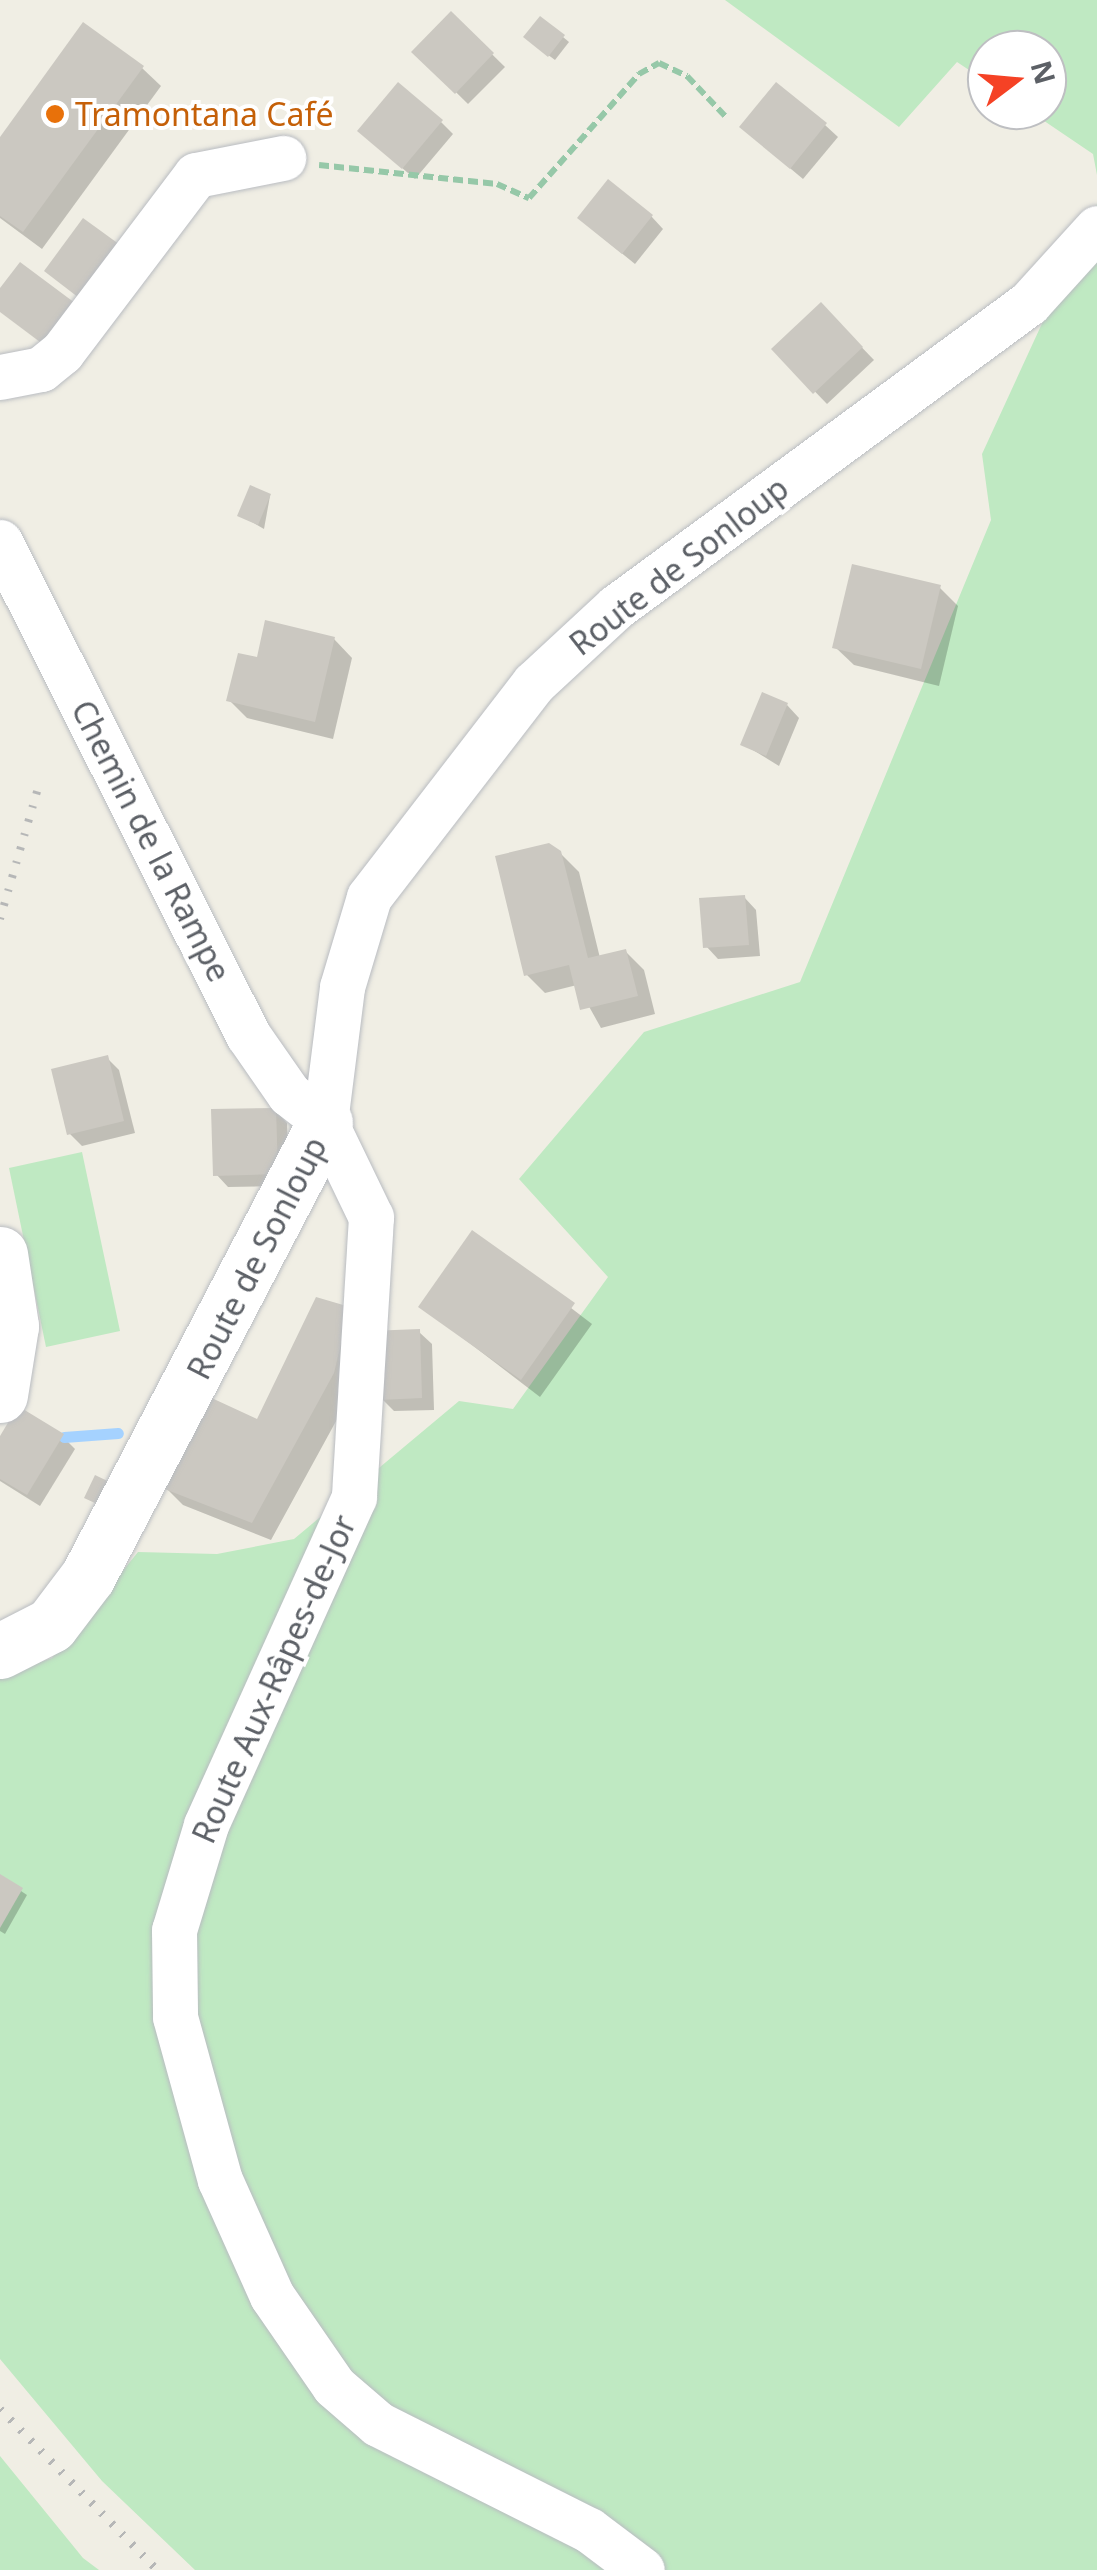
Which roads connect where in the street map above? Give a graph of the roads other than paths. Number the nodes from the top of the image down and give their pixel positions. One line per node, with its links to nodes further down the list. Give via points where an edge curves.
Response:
1 (283, 158): 3 (street, via 196,175 62,352 41,368)
2 (1097, 228): 5 (street, Route de Sonloup, via 1002,324 616,607 496,728 369,897 342,987)
3 (0, 377)
4 (0, 542): 5 (street, Chemin de la Rampe, via 248,1035 289,1094)
5 (325, 1122): 8 (street, Route de Sonloup, via 88,1576 51,1625); 9 (street, Route Aux-Râpes-de-Jor, via 371,1217 354,1497 206,1825 174,1930 175,2017 245,2245 334,2386 378,2424 589,2530)
6 (0, 1254): 7 (street, via 11,1315)
7 (0, 1395)
8 (0, 1651)
9 (642, 2570)

